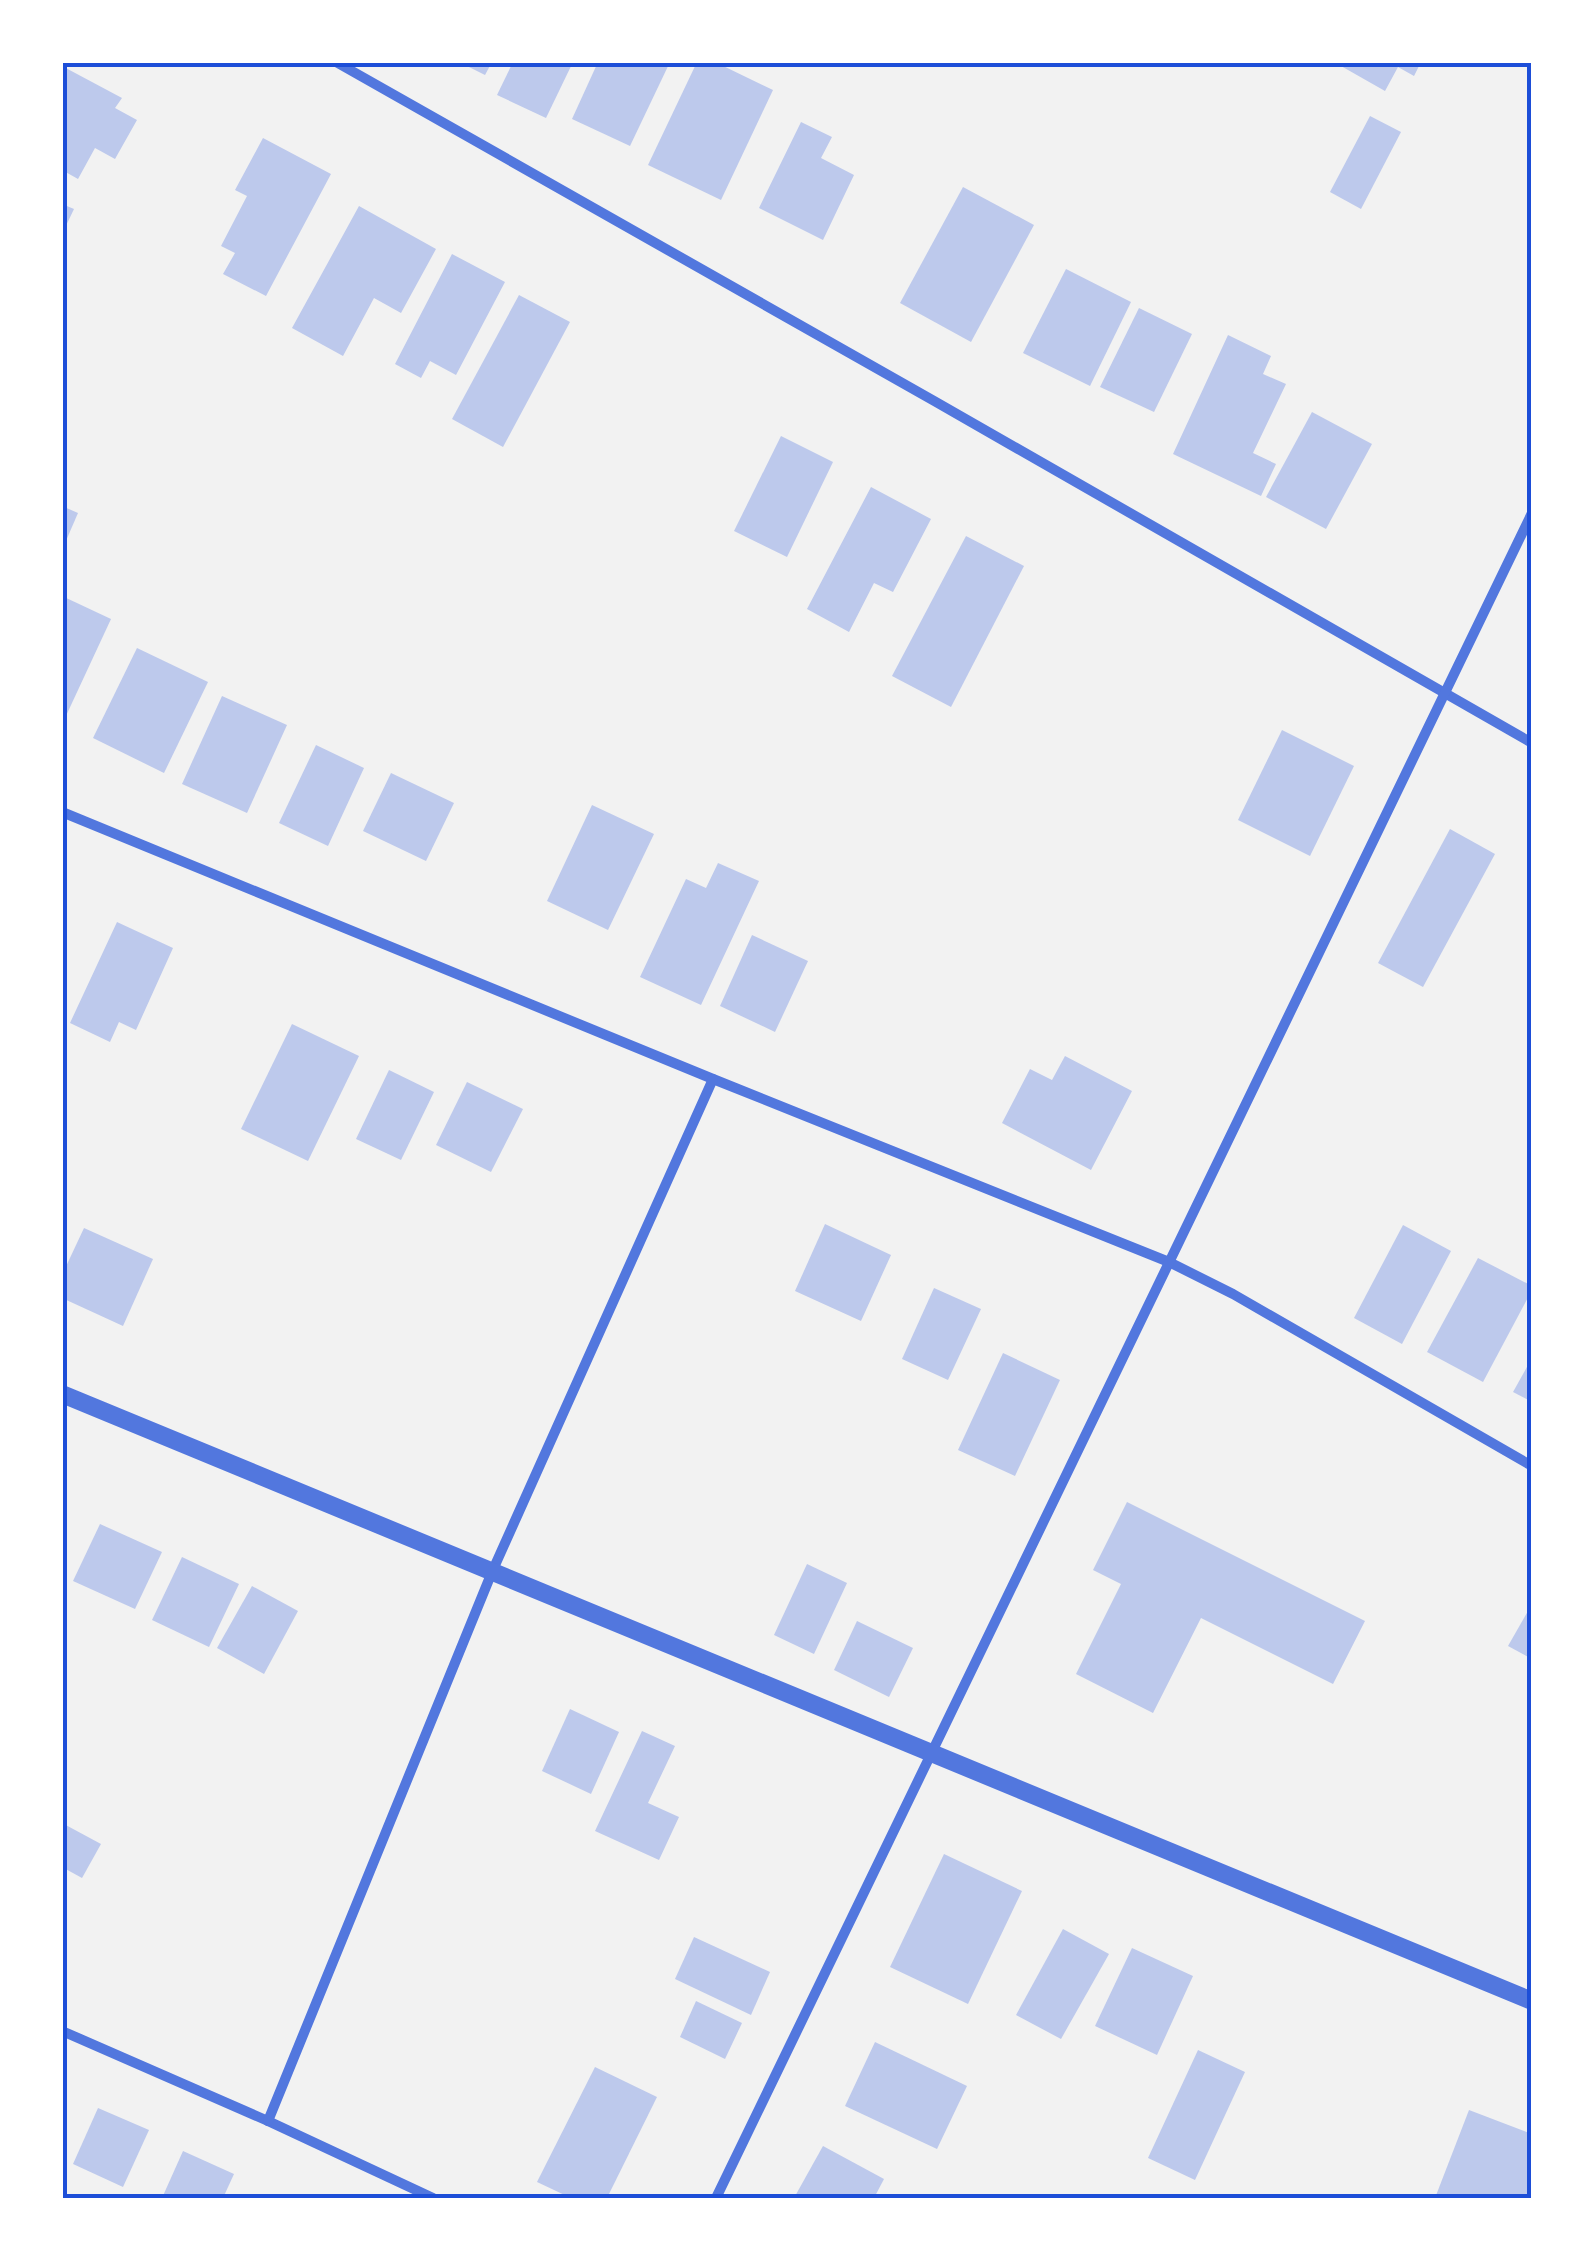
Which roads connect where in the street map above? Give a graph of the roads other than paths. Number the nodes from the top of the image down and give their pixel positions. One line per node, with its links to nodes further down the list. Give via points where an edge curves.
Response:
1 (336, 62): 3 (street)
2 (1532, 513): 3 (street)
3 (1445, 694): 4 (street); 7 (street)
4 (1532, 743)
5 (62, 812): 6 (street)
6 (713, 1079): 7 (street); 10 (street)
7 (1169, 1262): 9 (street); 11 (street)
8 (62, 1394): 10 (street)
9 (1532, 1466)
10 (492, 1572): 11 (street); 14 (street)
11 (931, 1752): 12 (street); 16 (street)
12 (1532, 2001)
13 (62, 2031): 14 (street)
14 (268, 2121): 15 (street)
15 (433, 2198)
16 (716, 2198)

